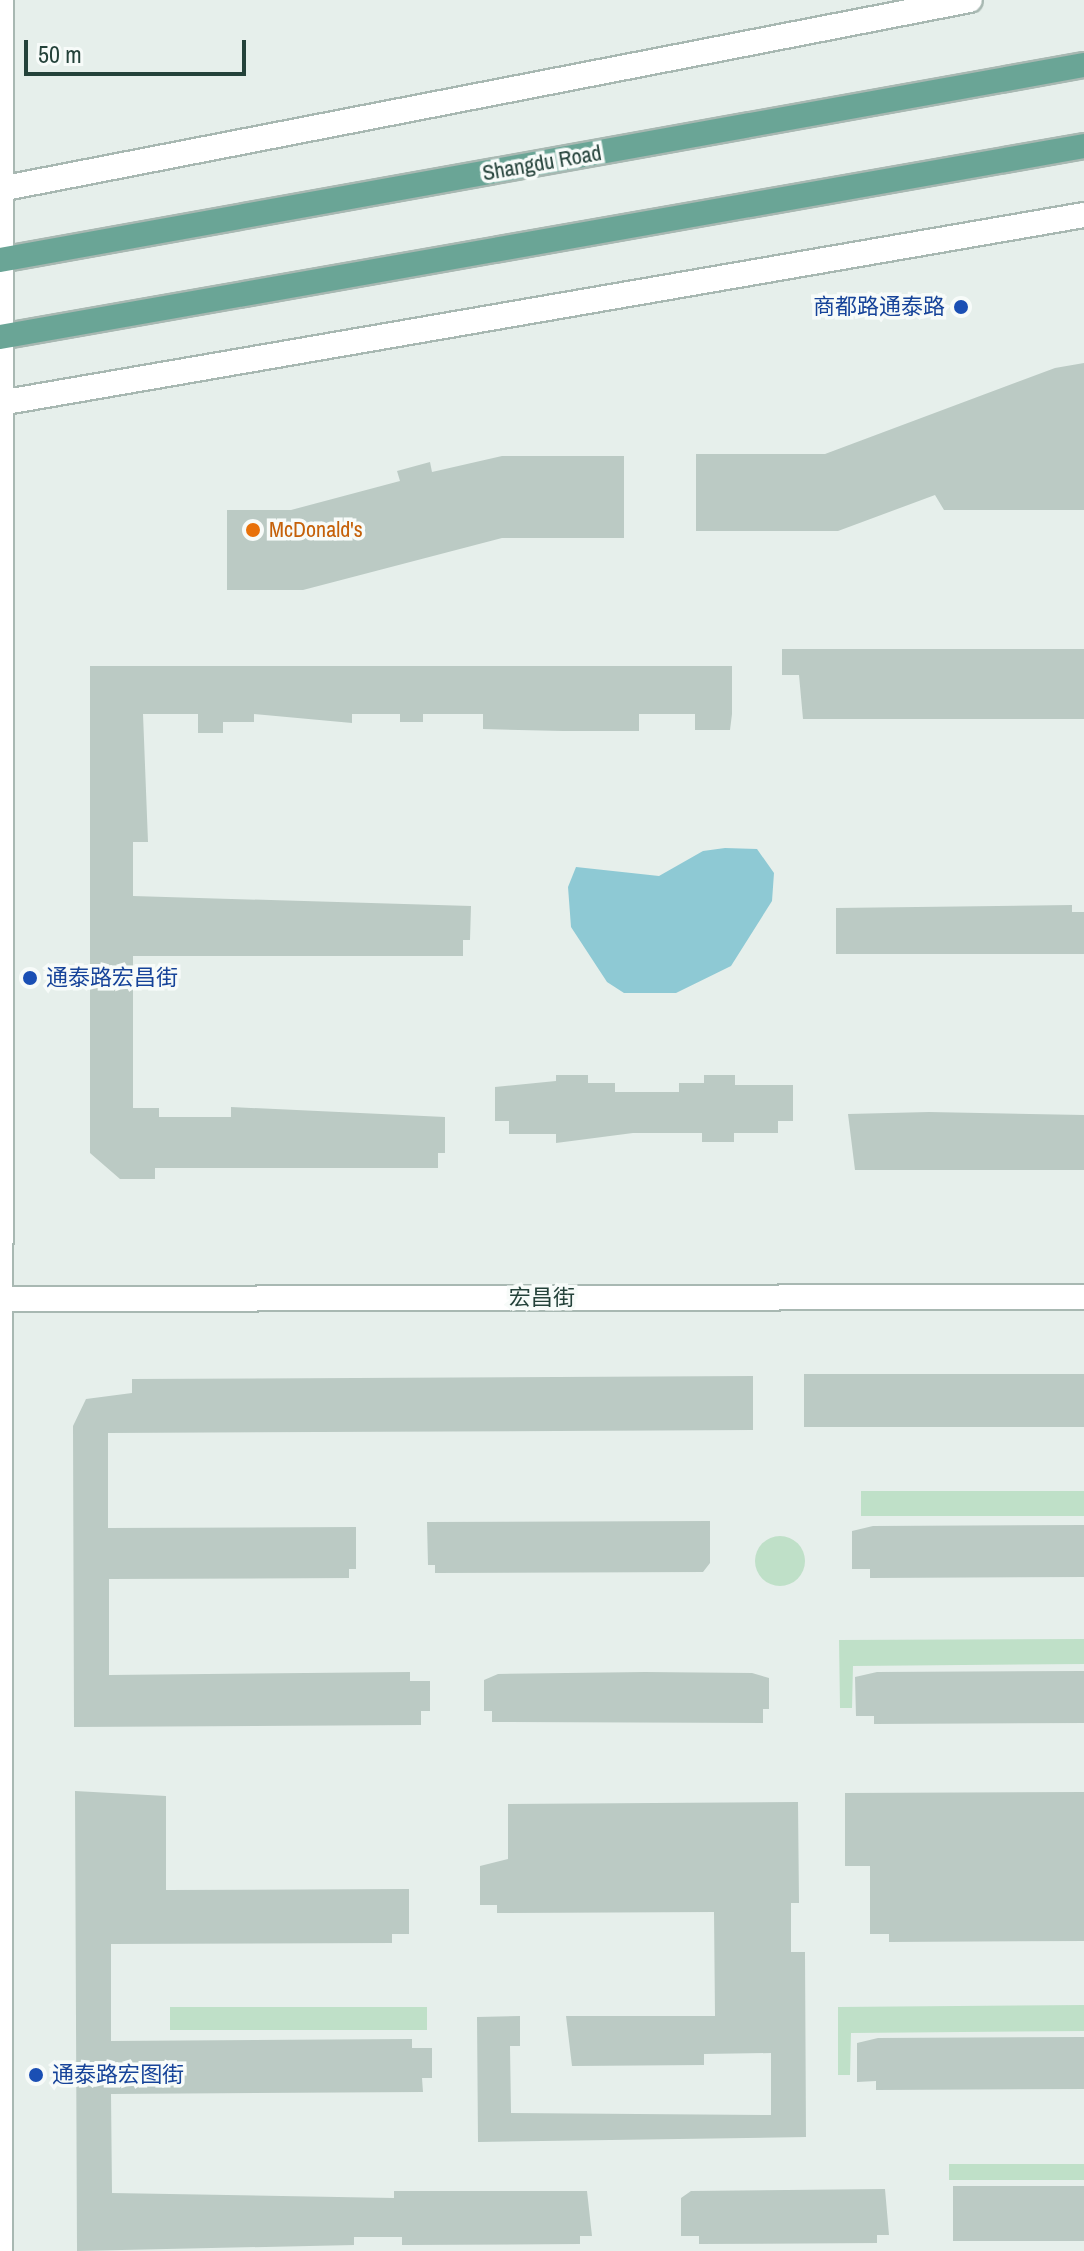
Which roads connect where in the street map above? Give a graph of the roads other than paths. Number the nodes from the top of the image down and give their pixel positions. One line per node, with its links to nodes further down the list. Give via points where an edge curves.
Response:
1 (1, 0): 5 (street)
2 (970, 0): 5 (street)
3 (1084, 65): 7 (main road, Shangdu Road)
4 (1084, 146): 8 (main road)
5 (1, 189): 7 (street)
6 (1084, 215): 9 (street)
7 (1, 260): 8 (street)
8 (1, 337): 9 (street)
9 (1, 403): 11 (street)
10 (1084, 1297): 11 (street, 宏昌街)
11 (1, 1299): 12 (street)
12 (0, 2251)

